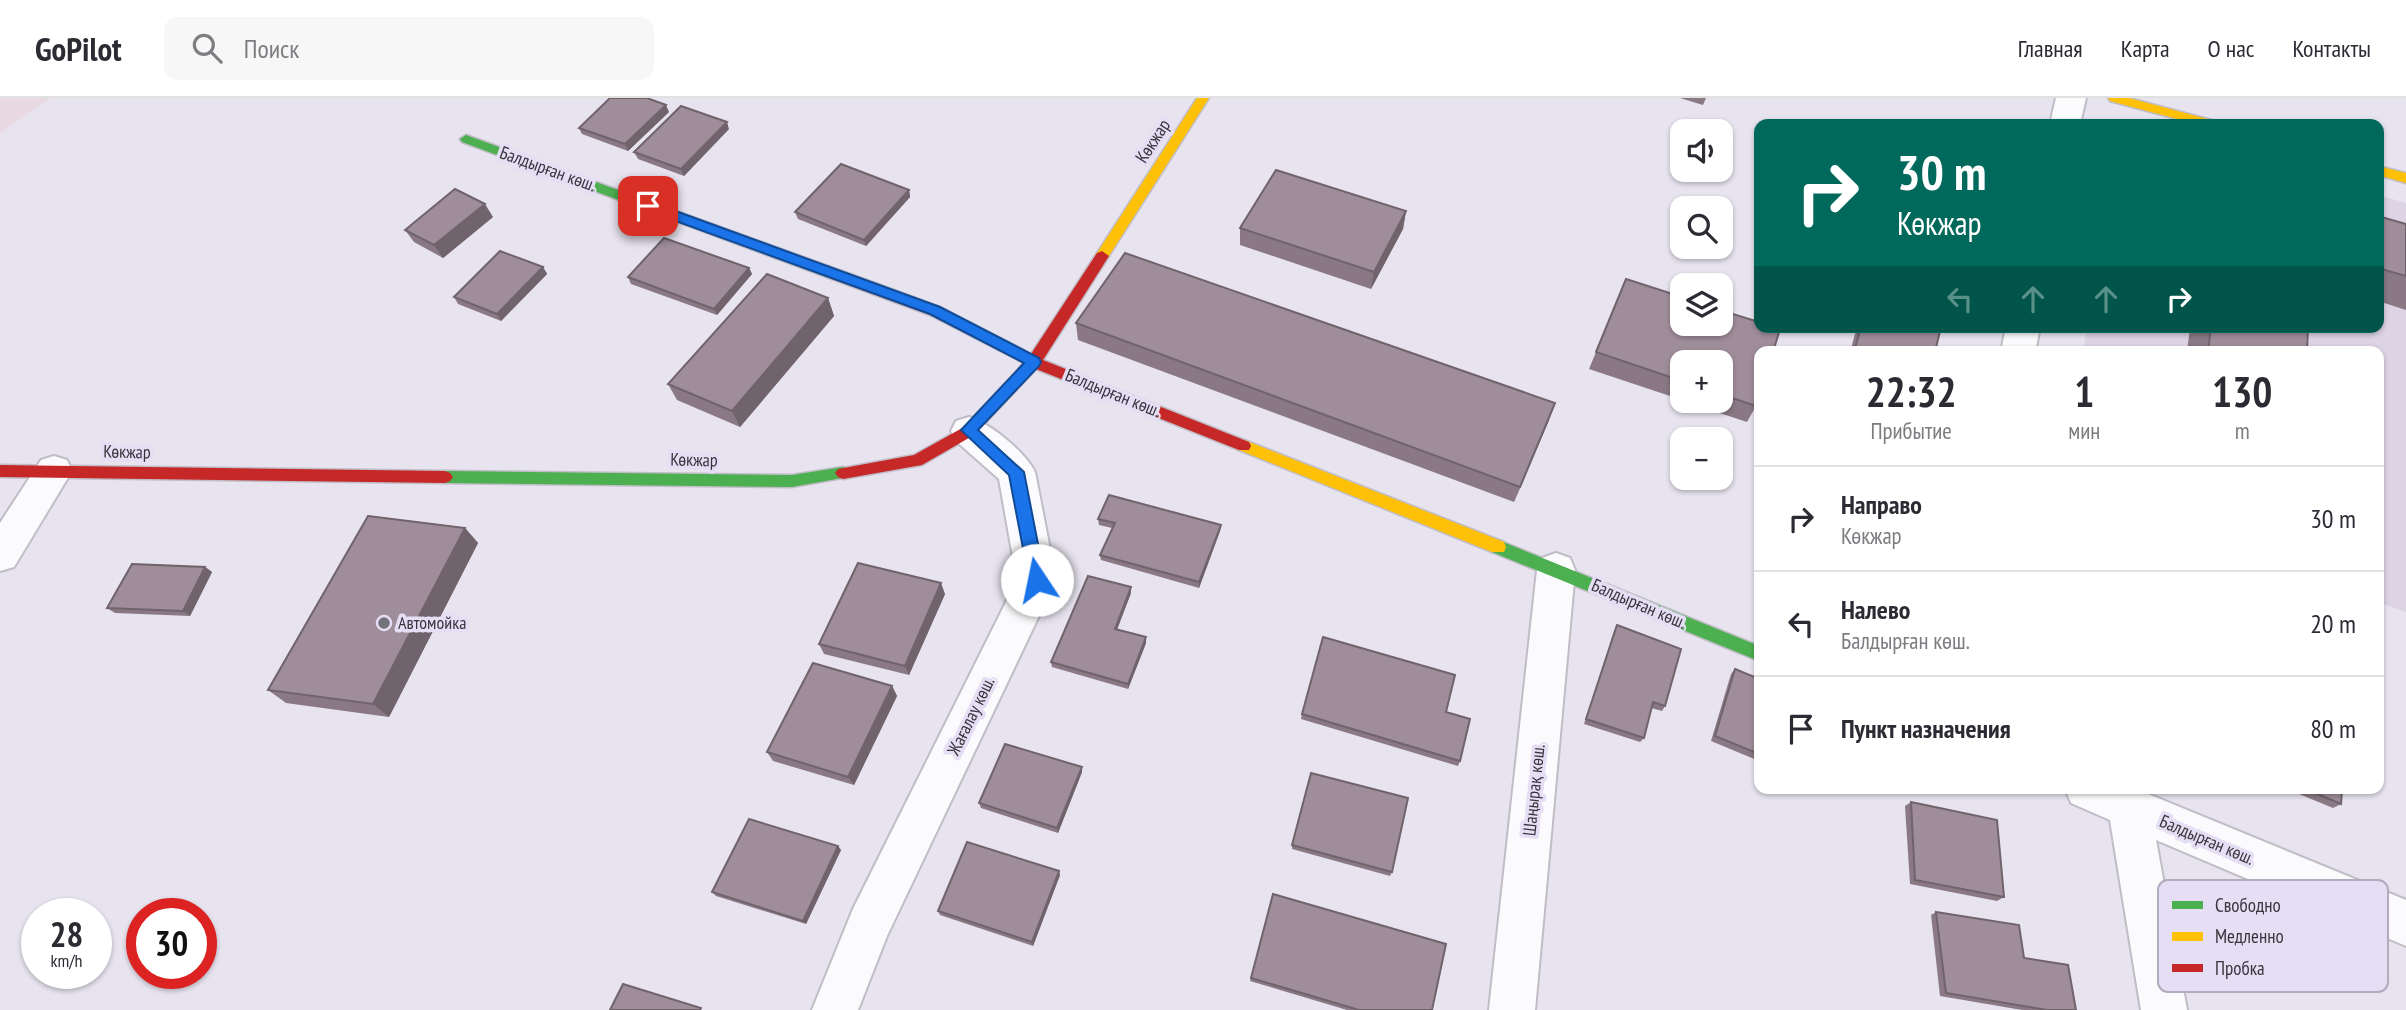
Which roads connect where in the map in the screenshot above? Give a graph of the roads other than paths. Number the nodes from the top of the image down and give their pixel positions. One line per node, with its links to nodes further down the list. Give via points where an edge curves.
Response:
1 (1203, 98): 9 (street, Көкжар)
2 (2071, 98): 4 (street)
3 (2115, 98): 5 (street)
4 (2066, 119)
5 (2193, 119)
6 (466, 139): 9 (street, Балдырған көш., via 935,311)
7 (2384, 172): 8 (street)
8 (2406, 177)
9 (1034, 362): 10 (street, Көкжар); 14 (street, Балдырған көш.)
10 (969, 430): 12 (street, Көкжар, via 917,461 792,481); 23 (street, Жағалау көш., via 1016,472 1037,580 869,925)
11 (0, 471): 12 (street, Көкжар)
12 (54, 471): 13 (street)
13 (0, 555)
14 (1556, 570): 15 (street, Балдырған көш.); 24 (street, Шаңырақ көш.)
15 (1754, 652)
16 (2098, 794): 17 (street, Балдырған көш.)
17 (2129, 807): 18 (street, Балдырған көш.); 21 (street)
18 (2303, 880)
19 (2388, 915): 20 (street, Балдырған көш.)
20 (2406, 923)
21 (2158, 975)
22 (2161, 992): 25 (street)
23 (835, 1010)
24 (1512, 1010)
25 (2164, 1010)

